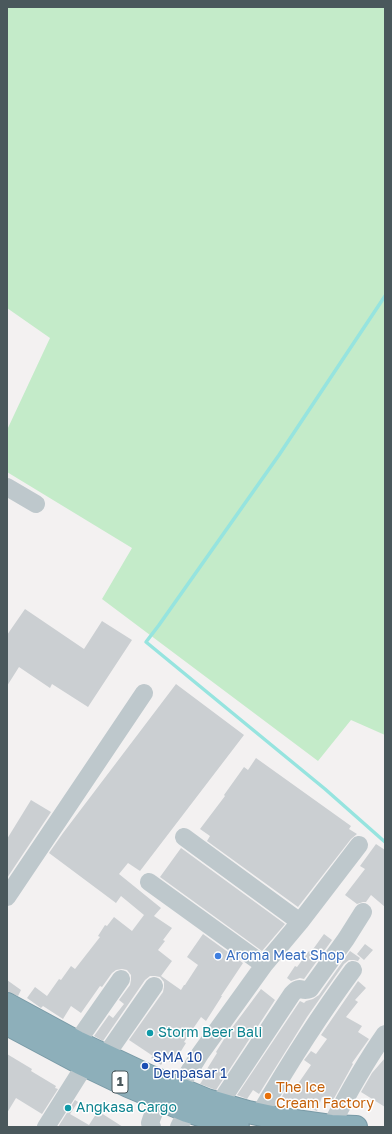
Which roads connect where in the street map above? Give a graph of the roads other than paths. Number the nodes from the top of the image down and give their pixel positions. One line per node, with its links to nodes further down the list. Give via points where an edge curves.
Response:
1 (7, 487): 2 (street)
2 (36, 504)
3 (144, 694): 7 (street)
4 (184, 837): 9 (street)
5 (359, 845): 9 (street)
6 (149, 882): 10 (street)
7 (7, 897)
8 (363, 912): 23 (street, via 310,989 300,988 292,994)
9 (300, 922): 10 (street)
10 (264, 965): 20 (street, via 200,1054)
11 (353, 970): 22 (street, via 330,1001)
12 (121, 979): 17 (street)
13 (154, 986): 18 (street)
14 (7, 1004): 17 (highway, 1)
15 (7, 1024): 19 (highway, 1)
16 (385, 1034): 25 (street, via 366,1061)
17 (77, 1042): 18 (highway, 1)
18 (106, 1055): 20 (highway, 1)
19 (85, 1065): 21 (highway, 1); 26 (street)
20 (179, 1088): 23 (highway, 1, via 207,1100)
21 (159, 1099): 24 (highway, 1); 27 (street, via 150,1122)
22 (259, 1115): 23 (highway, 1); 25 (highway, 1)
23 (210, 1116): 24 (highway, 1); 28 (highway, 1)
24 (183, 1119)
25 (331, 1126): 29 (highway, 1)
26 (46, 1127)
27 (152, 1127)
28 (238, 1127)
29 (356, 1127)

